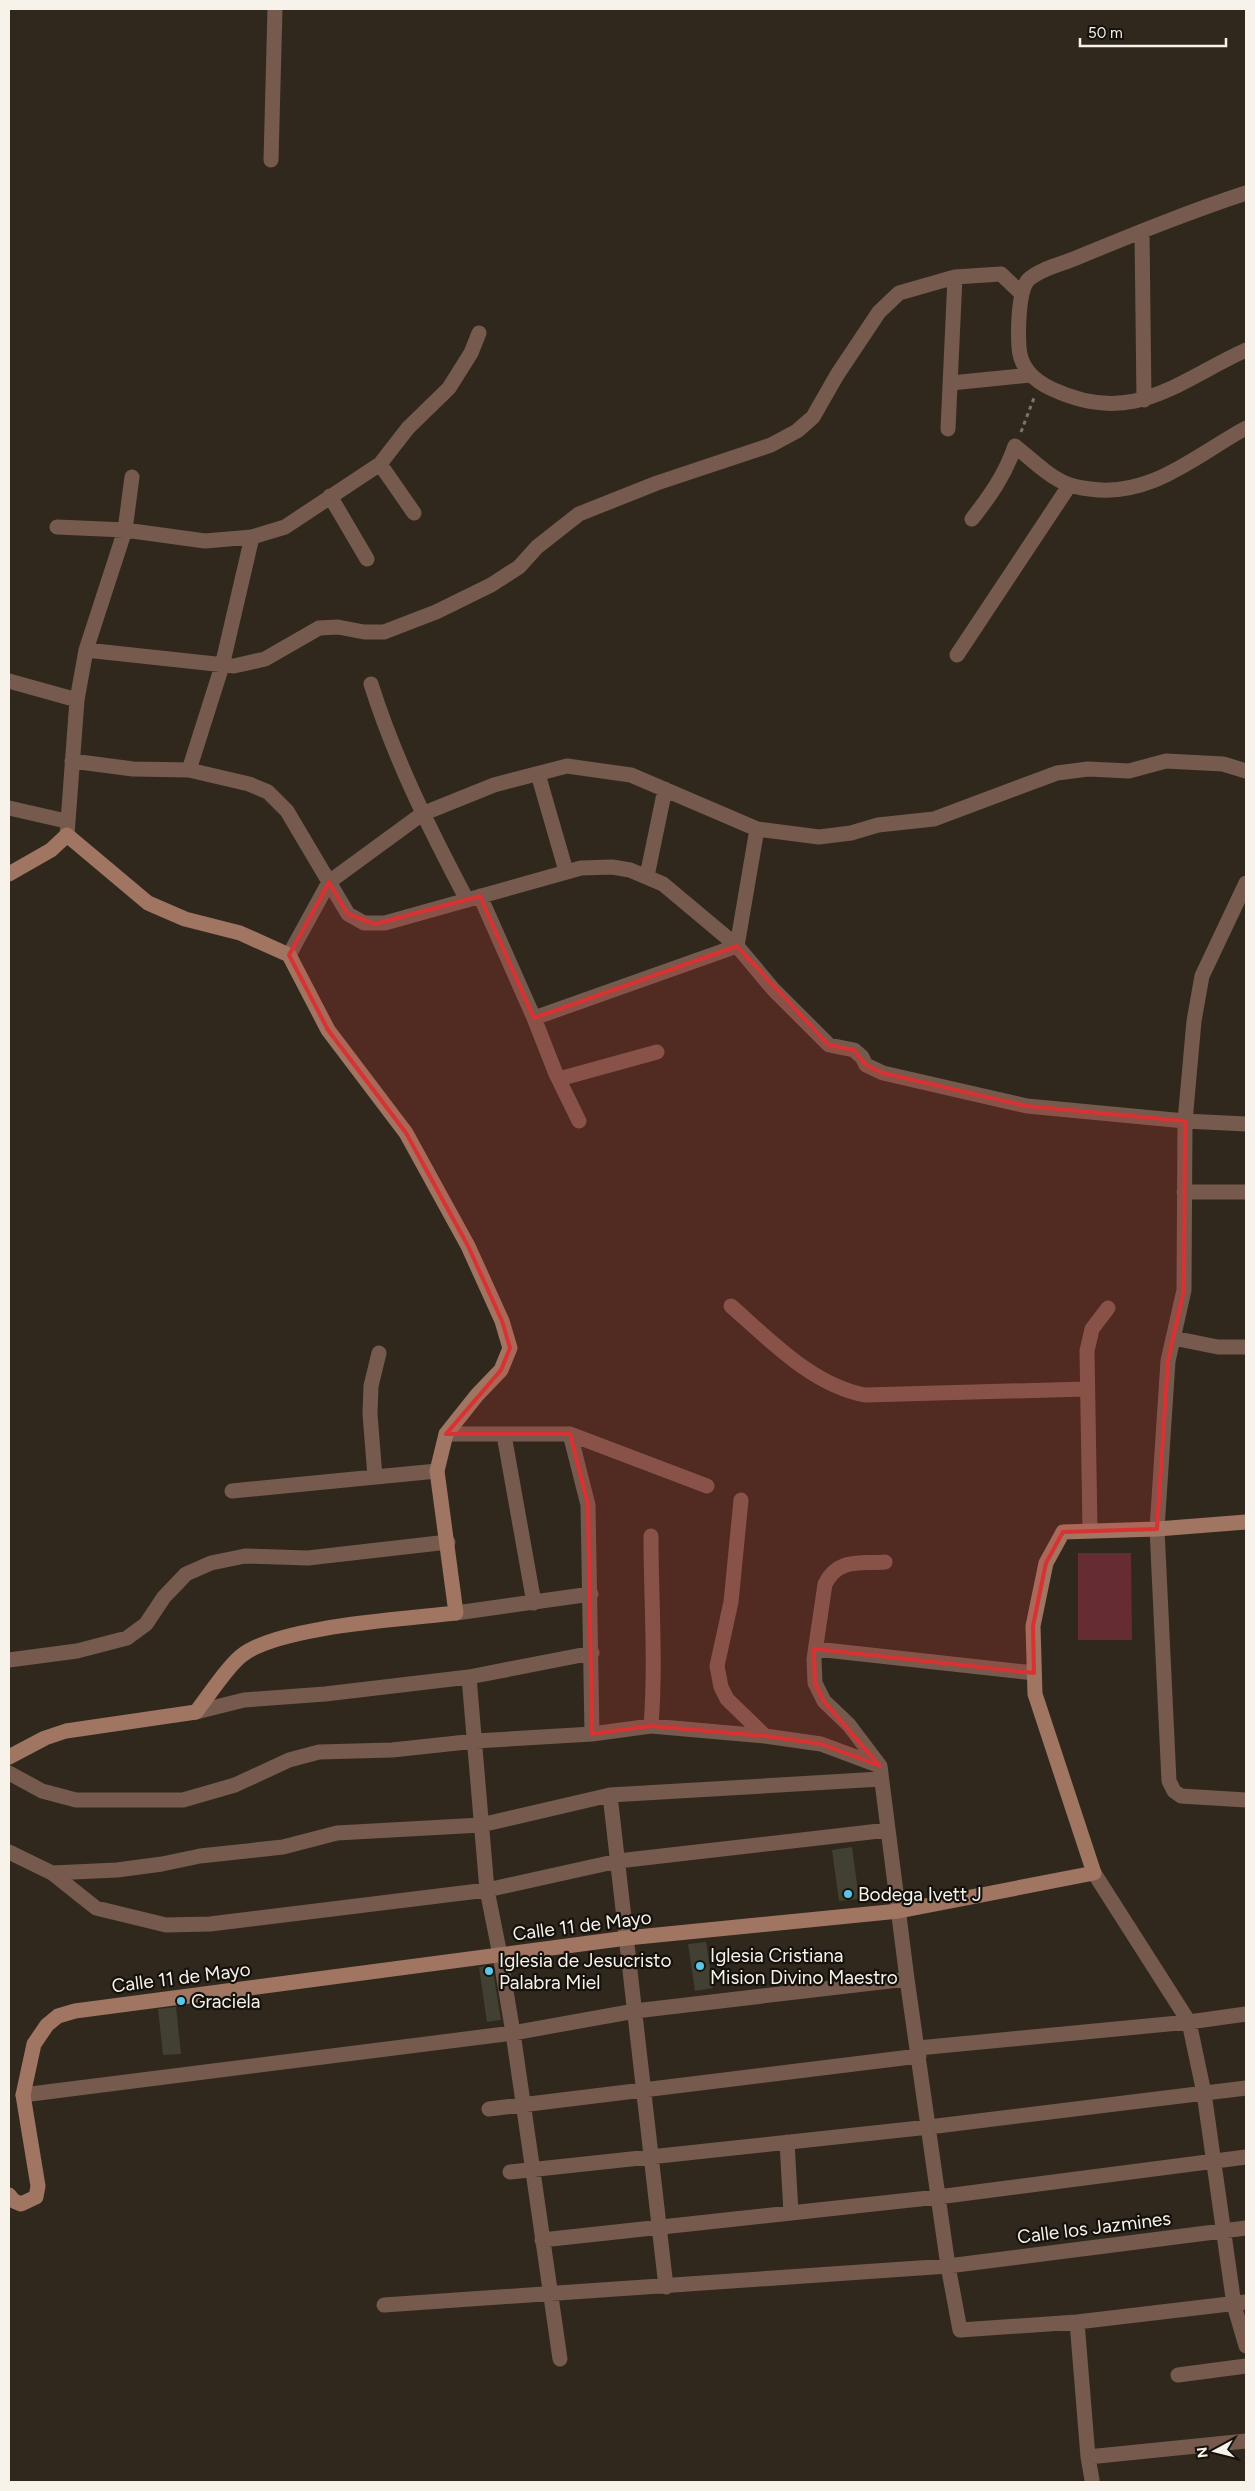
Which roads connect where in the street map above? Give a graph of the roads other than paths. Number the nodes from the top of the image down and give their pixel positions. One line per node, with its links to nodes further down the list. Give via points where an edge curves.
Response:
1 (275, 9): 2 (street)
2 (270, 160)
3 (1246, 194): 4 (street)
4 (1142, 231): 6 (street, via 1040,272 1028,280); 11 (street)
5 (955, 277): 6 (street, via 1001,274); 10 (street); 26 (street, via 907,289 891,298 837,375 813,417 784,439 579,514 558,528 512,572 462,601 410,623 384,632 319,628 265,659 250,664)
6 (1021, 292): 9 (street, via 1019,347 1022,362)
7 (479, 333): 14 (street, via 471,353 449,388 415,421)
8 (1246, 350): 11 (street)
9 (1035, 379): 10 (street); 11 (street, via 1070,396 1100,404)
10 (951, 383): 13 (street)
11 (1144, 400)
12 (1246, 428): 16 (street, via 1167,476 1130,488 1107,490)
13 (948, 429)
14 (380, 464): 17 (street); 18 (street)
15 (132, 477): 21 (street)
16 (1070, 486): 19 (street, via 1015,446 998,485); 25 (street)
17 (330, 496): 22 (street, via 285,527); 23 (street)
18 (414, 513)
19 (972, 519)
20 (57, 527): 21 (street)
21 (125, 530): 22 (street, via 205,541); 24 (street)
22 (252, 537): 26 (street)
23 (367, 559)
24 (86, 650): 26 (street); 29 (street)
25 (957, 655)
26 (222, 666): 31 (street)
27 (9, 681): 29 (street)
28 (371, 684): 36 (street)
29 (77, 700): 30 (street)
30 (72, 761): 31 (street, via 133,769); 37 (street)
31 (189, 770): 42 (street, via 249,784 268,792 288,811)
32 (1246, 772): 38 (street, via 1223,764 1166,761 1129,771 1080,770 1057,773 1023,784 934,819 878,825 819,837)
33 (538, 774): 34 (street, via 567,766 631,775); 36 (street, via 494,785); 39 (street)
34 (665, 789): 38 (street); 41 (street)
35 (9, 808): 37 (street)
36 (422, 814): 42 (street); 44 (street)
37 (66, 828): 40 (street, via 51,850); 46 (street, via 148,903 185,919 240,934)
38 (757, 829): 45 (street)
39 (566, 871): 41 (street, via 612,866); 44 (street)
40 (9, 874)
41 (647, 876): 45 (street, via 663,884)
42 (329, 882): 44 (street, via 348,914 364,923 385,923); 46 (street)
43 (1246, 883): 51 (street, via 1202,976 1194,1021)
44 (473, 898): 47 (street)
45 (737, 946): 47 (street); 51 (street, via 773,989 829,1045 854,1050 866,1065 883,1073 1026,1106)
46 (289, 955): 61 (street, via 328,1030 406,1133 468,1246 502,1321 510,1348 501,1370)
47 (534, 1018): 49 (street)
48 (657, 1052): 49 (street)
49 (559, 1079): 50 (street)
50 (579, 1121)
51 (1185, 1121): 52 (street); 53 (street)
52 (1246, 1124)
53 (1184, 1192): 54 (street); 57 (street, via 1184,1290)
54 (1246, 1192)
55 (731, 1306): 60 (street, via 788,1356 850,1392 865,1395)
56 (1108, 1308): 60 (street, via 1092,1328 1087,1351)
57 (1173, 1338): 58 (street, via 1218,1347); 70 (street, via 1168,1361)
58 (1246, 1347)
59 (380, 1353): 65 (street, via 371,1386)
60 (1087, 1389): 71 (street)
61 (446, 1434): 63 (street); 64 (street)
62 (570, 1434): 63 (street); 66 (street); 75 (street, via 588,1506)
63 (504, 1436): 76 (street)
64 (437, 1471): 65 (street); 73 (street)
65 (375, 1477): 67 (street)
66 (707, 1486)
67 (232, 1491)
68 (741, 1500): 86 (street, via 731,1602 717,1666 727,1699)
69 (1246, 1522): 70 (street)
70 (1158, 1529): 71 (street); 92 (street, via 1169,1781 1181,1796)
71 (1090, 1530): 81 (street, via 1063,1532 1046,1563 1033,1626)
72 (651, 1536): 84 (street, via 655,1674)
73 (448, 1542): 77 (street); 80 (street, via 308,1558 245,1556 211,1563 186,1574 164,1597 146,1624 127,1638 77,1651)
74 (885, 1562): 78 (street, via 840,1565 830,1573 825,1584)
75 (591, 1594): 76 (street); 79 (street)
76 (534, 1603): 77 (street)
77 (456, 1613): 83 (street, via 318,1630 258,1645 240,1656)
78 (816, 1649): 81 (street); 90 (street, via 815,1683 824,1701 849,1725)
79 (592, 1653): 82 (street); 85 (street)
80 (9, 1660)
81 (1034, 1673): 98 (street, via 1035,1694)
82 (470, 1677): 83 (street, via 244,1700); 87 (street)
83 (196, 1712): 88 (street, via 66,1731)
84 (651, 1726): 85 (street); 86 (street)
85 (592, 1734): 87 (street)
86 (766, 1736): 90 (street, via 821,1744)
87 (476, 1741): 89 (street, via 392,1750 319,1752 289,1760 235,1785 183,1800 76,1800 42,1791); 93 (street)
88 (9, 1757)
89 (9, 1773)
90 (881, 1773): 91 (street); 94 (street)
91 (610, 1795): 93 (street); 96 (street)
92 (1246, 1800)
93 (481, 1825): 97 (street, via 337,1833 283,1846 162,1864); 99 (street)
94 (888, 1830): 96 (street); 100 (street)
95 (9, 1852): 97 (street)
96 (618, 1861): 99 (street); 101 (street)
97 (52, 1873): 99 (street, via 96,1908 166,1925 210,1924)
98 (1094, 1873): 100 (street, Calle 11 de Mayo); 106 (street)
99 (487, 1890): 102 (street)
100 (899, 1911): 101 (street, Calle 11 de Mayo); 103 (street)
101 (626, 1938): 102 (street, Calle 11 de Mayo); 104 (street)
102 (500, 1955): 107 (street); 112 (street, Calle 11 de Mayo, via 75,2011 58,2016 34,2044)
103 (907, 1980): 104 (street); 108 (street)
104 (635, 2011): 107 (street); 110 (street)
105 (1246, 2014): 106 (street)
106 (1189, 2022): 108 (street); 111 (street)
107 (512, 2033): 112 (street); 113 (street)
108 (918, 2052): 110 (street); 115 (street)
109 (1246, 2088): 111 (street)
110 (644, 2091): 113 (street); 117 (street)
111 (1204, 2093): 115 (street); 119 (street)
112 (23, 2095): 122 (street, via 38,2186 36,2197 29,2202 21,2204)
113 (522, 2105): 114 (street); 120 (street)
114 (489, 2109)
115 (929, 2127): 116 (street); 123 (street)
116 (787, 2142): 117 (street); 124 (street)
117 (652, 2157): 120 (street); 125 (street)
118 (1246, 2157): 119 (street)
119 (1214, 2161): 123 (street); 127 (street)
120 (533, 2168): 121 (street); 128 (street)
121 (510, 2172)
122 (9, 2195)
123 (938, 2197): 124 (street); 129 (street)
124 (791, 2213): 125 (street)
125 (660, 2227): 128 (street); 130 (street)
126 (1246, 2228): 127 (street, Calle los Jazmines)
127 (1223, 2231): 129 (street, Calle los Jazmines); 132 (street)
128 (542, 2240): 131 (street)
129 (948, 2266): 130 (street, Calle los Jazmines); 134 (street, via 960,2330)
130 (666, 2287): 131 (street, Calle los Jazmines)
131 (551, 2293): 133 (street, Calle los Jazmines); 136 (street)
132 (1240, 2303): 134 (street); 135 (street)
133 (384, 2305)
134 (1077, 2322): 140 (street)
135 (1246, 2346)
136 (560, 2359)
137 (1246, 2366): 138 (street)
138 (1178, 2375)
139 (1246, 2441): 140 (street)
140 (1088, 2457): 141 (street)
141 (1092, 2480)

